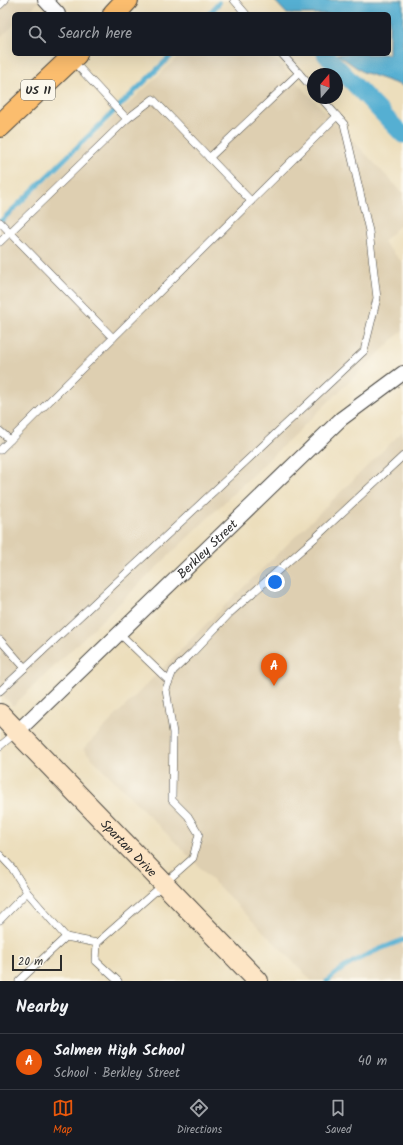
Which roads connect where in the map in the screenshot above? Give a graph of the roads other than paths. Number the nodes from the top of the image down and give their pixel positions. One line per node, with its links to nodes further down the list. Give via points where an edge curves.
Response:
1 (5, 0): 5 (lane)
2 (45, 0): 6 (street)
3 (127, 0): 7 (main road)
4 (234, 0): 8 (lane)
5 (0, 5)
6 (56, 12)
7 (116, 12)
8 (244, 12)
9 (73, 56): 15 (main road, US 11); 16 (lane)
10 (284, 56): 11 (lane)
11 (299, 73): 12 (lane); 17 (lane)
12 (307, 82)
13 (326, 104): 14 (lane)
14 (337, 116): 18 (lane); 30 (lane, via 344,124 370,238 377,298 364,351)
15 (4, 119)
16 (127, 119): 17 (lane, via 153,99); 20 (lane)
17 (209, 158): 18 (lane)
18 (251, 201): 22 (lane)
19 (0, 222): 20 (lane)
20 (10, 232): 21 (lane); 22 (lane)
21 (0, 242)
22 (113, 338): 25 (lane)
23 (403, 373): 28 (street, Berkley Street, via 341,419)
24 (0, 431): 25 (lane)
25 (10, 440): 26 (lane)
26 (0, 450)
27 (403, 456): 31 (lane, via 230,614 173,671)
28 (119, 633): 31 (lane); 34 (street, Berkley Street)
29 (0, 640): 30 (lane)
30 (25, 668): 32 (lane)
31 (169, 681): 37 (lane, via 166,690 173,733 172,800 188,816 199,834 193,858)
32 (0, 691)
33 (0, 714): 34 (street, Spartan Drive)
34 (17, 732): 35 (lane); 37 (street, Spartan Drive)
35 (0, 746)
36 (0, 856): 38 (lane, via 12,868)
37 (165, 884): 41 (lane); 44 (street, Spartan Drive)
38 (27, 892): 39 (lane); 40 (lane)
39 (0, 920)
40 (66, 937): 41 (lane); 42 (lane)
41 (97, 943): 43 (lane, via 96,961)
42 (19, 981)
43 (118, 981)
44 (258, 981)

